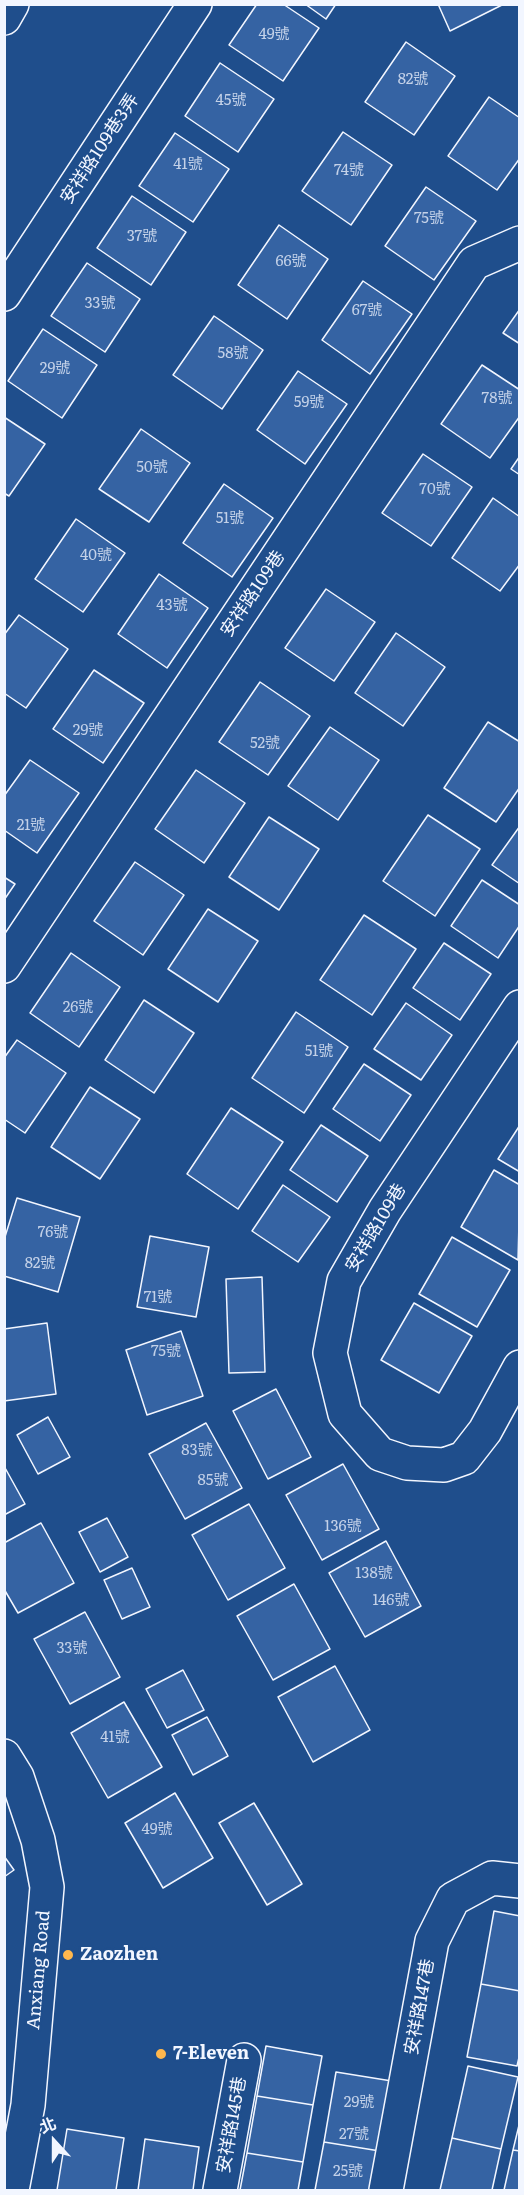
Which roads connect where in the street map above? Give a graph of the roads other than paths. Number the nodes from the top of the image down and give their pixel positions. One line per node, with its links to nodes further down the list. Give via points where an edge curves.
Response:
1 (12, 4): 3 (street)
2 (195, 4): 5 (street, 安祥路109巷3弄)
3 (4, 18)
4 (519, 243): 6 (street, 安祥路109巷, via 474,263)
5 (4, 294)
6 (4, 966)
7 (519, 1007): 8 (street, 安祥路109巷, via 385,1210 344,1281 330,1353 345,1414 380,1454 407,1463 444,1465 464,1458 485,1431)
8 (519, 1367)
9 (4, 1756): 12 (street, Anxiang Road, via 17,1777 38,1840 46,1887)
10 (519, 1881): 15 (street, 安祥路147巷, via 492,1878 453,1899 432,1941)
11 (244, 2060): 14 (street, 安祥路145巷)
12 (16, 2106): 13 (street, Anxiang Road)
13 (12, 2190)
14 (220, 2190)
15 (386, 2190)

